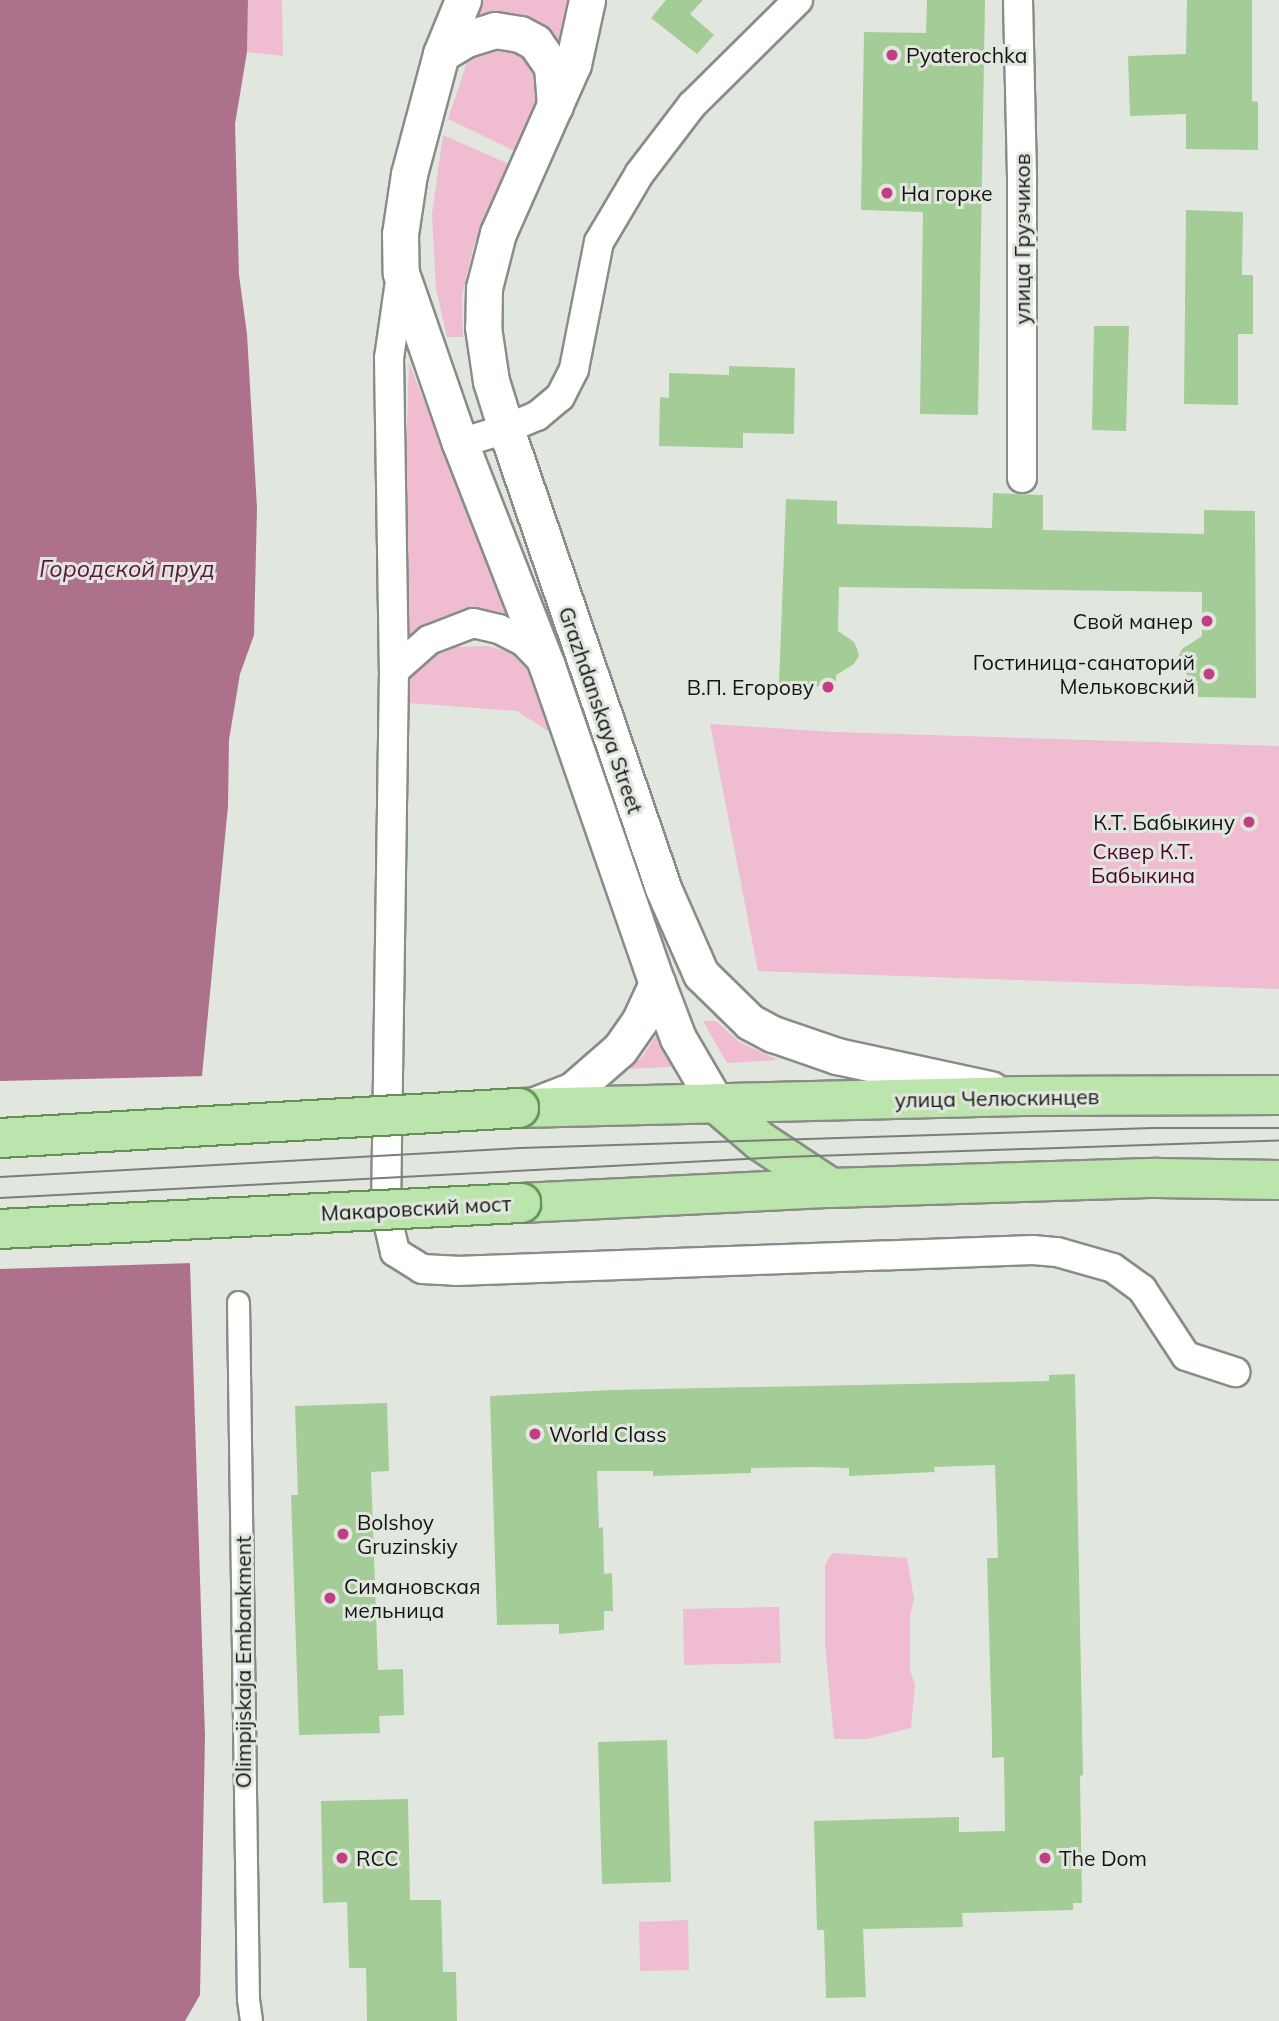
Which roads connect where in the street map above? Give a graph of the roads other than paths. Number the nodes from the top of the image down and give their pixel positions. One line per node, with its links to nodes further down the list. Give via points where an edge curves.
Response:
1 (463, 0): 5 (street, Grazhdanskaya Street)
2 (587, 0): 6 (street, Grazhdanskaya Street, via 573,64)
3 (798, 0): 8 (street, via 692,105 640,173 599,242 574,369 560,397 537,416)
4 (1018, 0): 10 (street, улица Грузчиков)
5 (441, 54): 6 (street, Grazhdanskaya Street, via 466,39 495,30 520,33 535,42 552,66); 7 (street, Grazhdanskaya Street, via 409,174 400,234)
6 (555, 106): 8 (street, Grazhdanskaya Street, via 498,233 484,288 482,327 491,381)
7 (401, 272): 9 (street, Grazhdanskaya Street); 12 (street, via 389,358)
8 (506, 429): 9 (street); 15 (street, Grazhdanskaya Street, via 663,888 701,974 750,1022 773,1034 837,1056)
9 (460, 443): 11 (street, Grazhdanskaya Street)
10 (1022, 478)
11 (547, 666): 12 (street, via 524,642 473,623 429,640); 13 (street, Grazhdanskaya Street)
12 (394, 671): 23 (street, via 386,1213 395,1252 422,1269 456,1272 1057,1252 1113,1268 1142,1289 1186,1356)
13 (657, 983): 16 (street, Grazhdanskaya Street, via 678,1038); 17 (street, via 620,1049 573,1090)
14 (1279, 1095): 15 (main road, улица Челюскинцев)
15 (1024, 1096): 16 (main road, улица Челюскинцев)
16 (716, 1103): 17 (main road); 20 (main road, Grazhdanskaya Street, via 760,1141)
17 (524, 1108): 18 (main road, bridge)
18 (0, 1138)
19 (1279, 1180): 20 (main road, via 1157,1178)
20 (831, 1188): 21 (main road, Макаровский мост, bridge)
21 (0, 1229)
22 (238, 1302): 24 (street, Olimpijskaja Embankment)
23 (1235, 1372)
24 (251, 2021)

